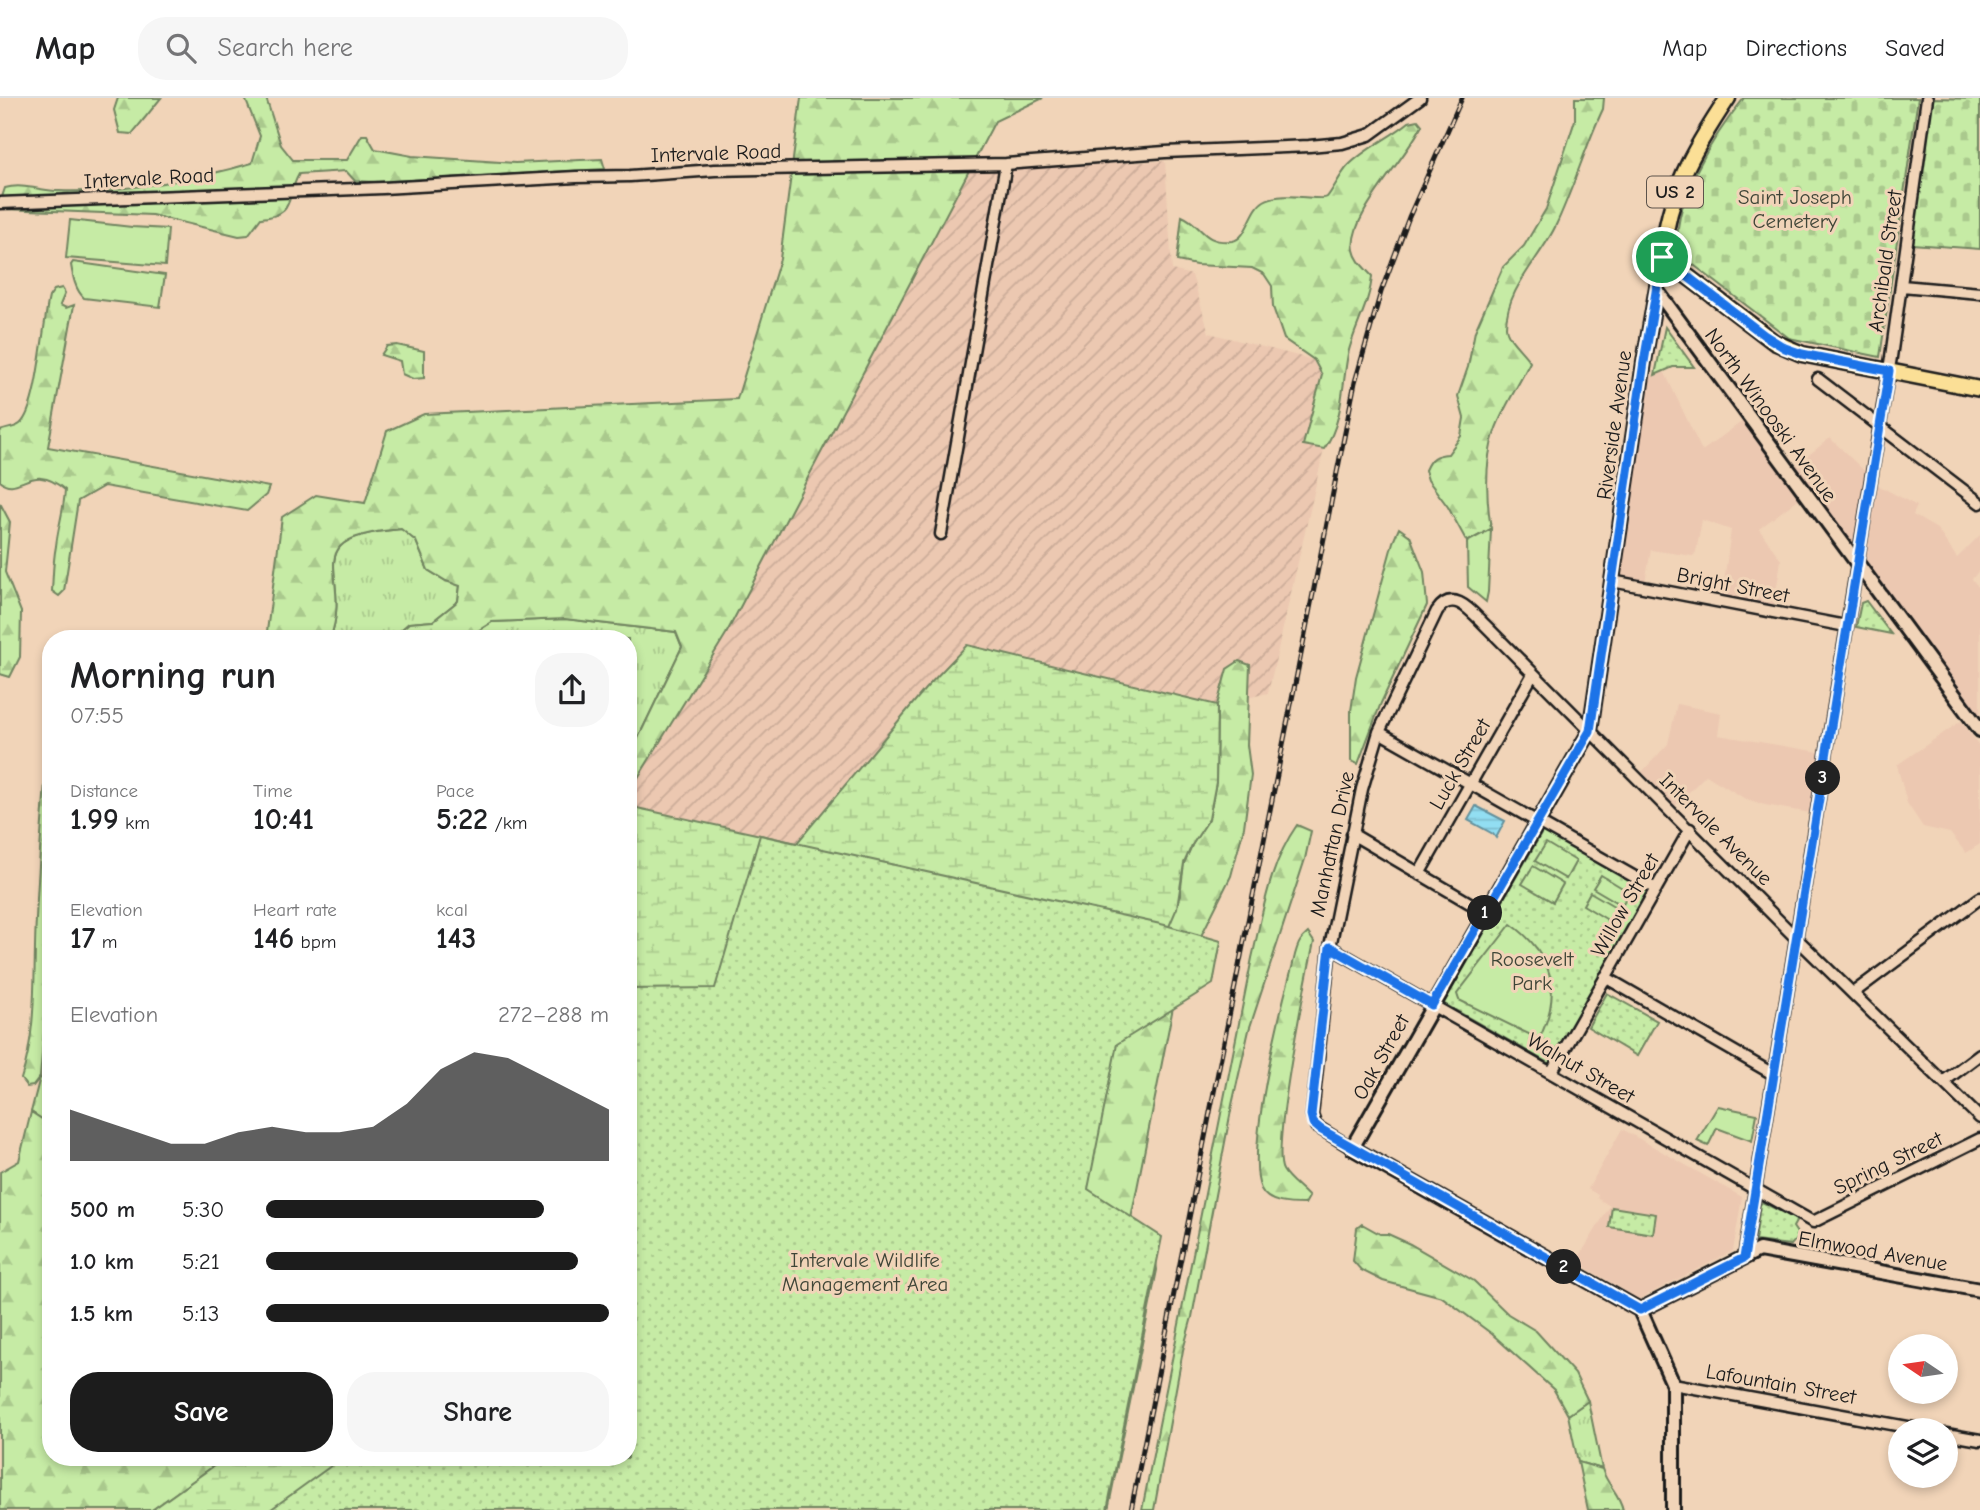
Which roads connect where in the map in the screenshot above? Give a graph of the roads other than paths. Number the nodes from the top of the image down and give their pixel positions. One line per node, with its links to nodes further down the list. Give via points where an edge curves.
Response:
1 (1420, 98): 4 (street, Intervale Road, via 1369,135 1342,143)
2 (1728, 98): 6 (main road, Riverside Avenue / US 2, via 1677,186)
3 (1927, 98): 7 (street, Archibald Street)
4 (1006, 164): 5 (street, Intervale Road, via 704,171); 15 (street)
5 (0, 203)
6 (1662, 257): 8 (street, Riverside Avenue); 10 (main road, via 1785,348)
7 (1902, 286): 9 (street); 10 (street, Archibald Street)
8 (1657, 291): 16 (street, North Winooski Avenue); 17 (street, Riverside Avenue)
9 (1980, 293)
10 (1889, 371): 12 (main road); 13 (street, Archibald Street)
11 (1818, 379): 13 (street)
12 (1980, 390)
13 (1880, 426): 14 (street); 16 (street, Archibald Street)
14 (1980, 503)
15 (940, 534)
16 (1857, 564): 19 (street, Archibald Street); 21 (street, North Winooski Avenue)
17 (1612, 582): 19 (street, Bright Street); 22 (street, Riverside Avenue)
18 (1453, 600): 20 (street, Intervale Avenue, via 1467,607); 23 (street, Manhattan Drive, via 1437,611)
19 (1846, 626): 32 (street, Archibald Street)
20 (1534, 674): 22 (street, Intervale Avenue); 24 (street, Luck Street)
21 (1980, 730)
22 (1590, 731): 25 (street, Oak Street); 26 (street, Intervale Avenue)
23 (1380, 732): 24 (street); 27 (street, Manhattan Drive)
24 (1471, 783): 25 (street); 28 (street, Luck Street)
25 (1538, 821): 29 (street); 31 (street, Oak Street)
26 (1690, 829): 29 (street, Willow Street); 32 (street, Intervale Avenue)
27 (1352, 834): 28 (street); 33 (street, Manhattan Drive)
28 (1419, 874): 31 (street)
29 (1656, 889): 34 (street, Willow Street)
30 (1980, 898): 35 (street)
31 (1485, 912): 36 (street, Oak Street)
32 (1796, 937): 35 (street, Intervale Avenue); 39 (street, Archibald Street)
33 (1330, 947): 36 (street, Walnut Street); 43 (street, Manhattan Drive, via 1311,1115 1320,1129)
34 (1605, 978): 38 (street, Willow Street); 39 (street)
35 (1853, 993): 40 (street, Intervale Avenue)
36 (1432, 1005): 38 (street, Walnut Street); 43 (street, Oak Street)
37 (1980, 1054): 40 (street)
38 (1551, 1073): 44 (street, Walnut Street)
39 (1773, 1074): 44 (street, Archibald Street)
40 (1943, 1082): 41 (street, Intervale Avenue)
41 (1980, 1118)
42 (1980, 1139): 45 (street, Spring Street)
43 (1352, 1148): 48 (street, Manhattan Drive)
44 (1755, 1189): 45 (street, Walnut Street); 46 (street, Archibald Street)
45 (1813, 1222)
46 (1744, 1258): 47 (street, Elmwood Avenue, via 1759,1250); 48 (street)
47 (1980, 1290)
48 (1640, 1310): 49 (street)
49 (1672, 1384): 50 (street, Lafountain Street); 53 (street)
50 (1888, 1423)
51 (1958, 1436): 52 (street)
52 (1980, 1440)
53 (1673, 1510)

